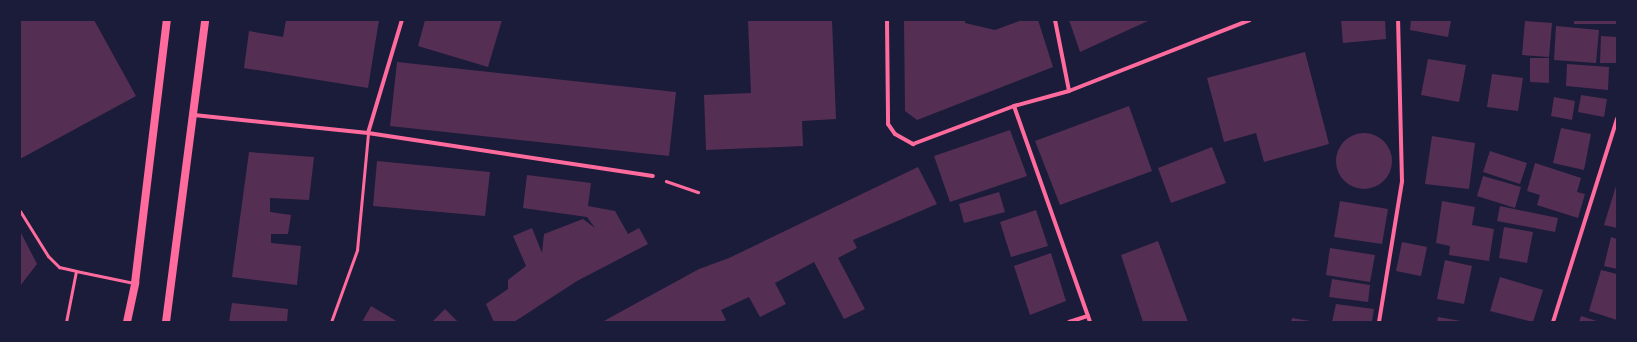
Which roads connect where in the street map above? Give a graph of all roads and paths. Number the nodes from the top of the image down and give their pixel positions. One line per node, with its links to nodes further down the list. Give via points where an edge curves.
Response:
1 (167, 20): 17 (main road)
2 (205, 20): 10 (main road)
3 (402, 20): 12 (street)
4 (887, 20): 9 (street, via 888,124 899,138 913,144)
5 (1056, 20): 8 (street)
6 (1250, 20): 8 (street)
7 (1398, 20): 25 (street, via 1402,180)
8 (1069, 91): 9 (street)
9 (1014, 106): 18 (street)
10 (194, 115): 12 (street); 21 (main road)
11 (1617, 119): 26 (street)
12 (368, 133): 13 (street); 22 (lane, via 357,250 346,289)
13 (653, 176): 14 (path)
14 (698, 192)
15 (20, 211): 16 (lane, via 48,256 59,267)
16 (76, 272): 17 (lane); 19 (lane)
17 (135, 283): 20 (main road)
18 (1088, 316): 23 (street); 24 (street)
19 (66, 322)
20 (127, 322)
21 (166, 322)
22 (330, 322)
23 (1070, 322)
24 (1090, 322)
25 (1380, 322)
26 (1553, 322)

